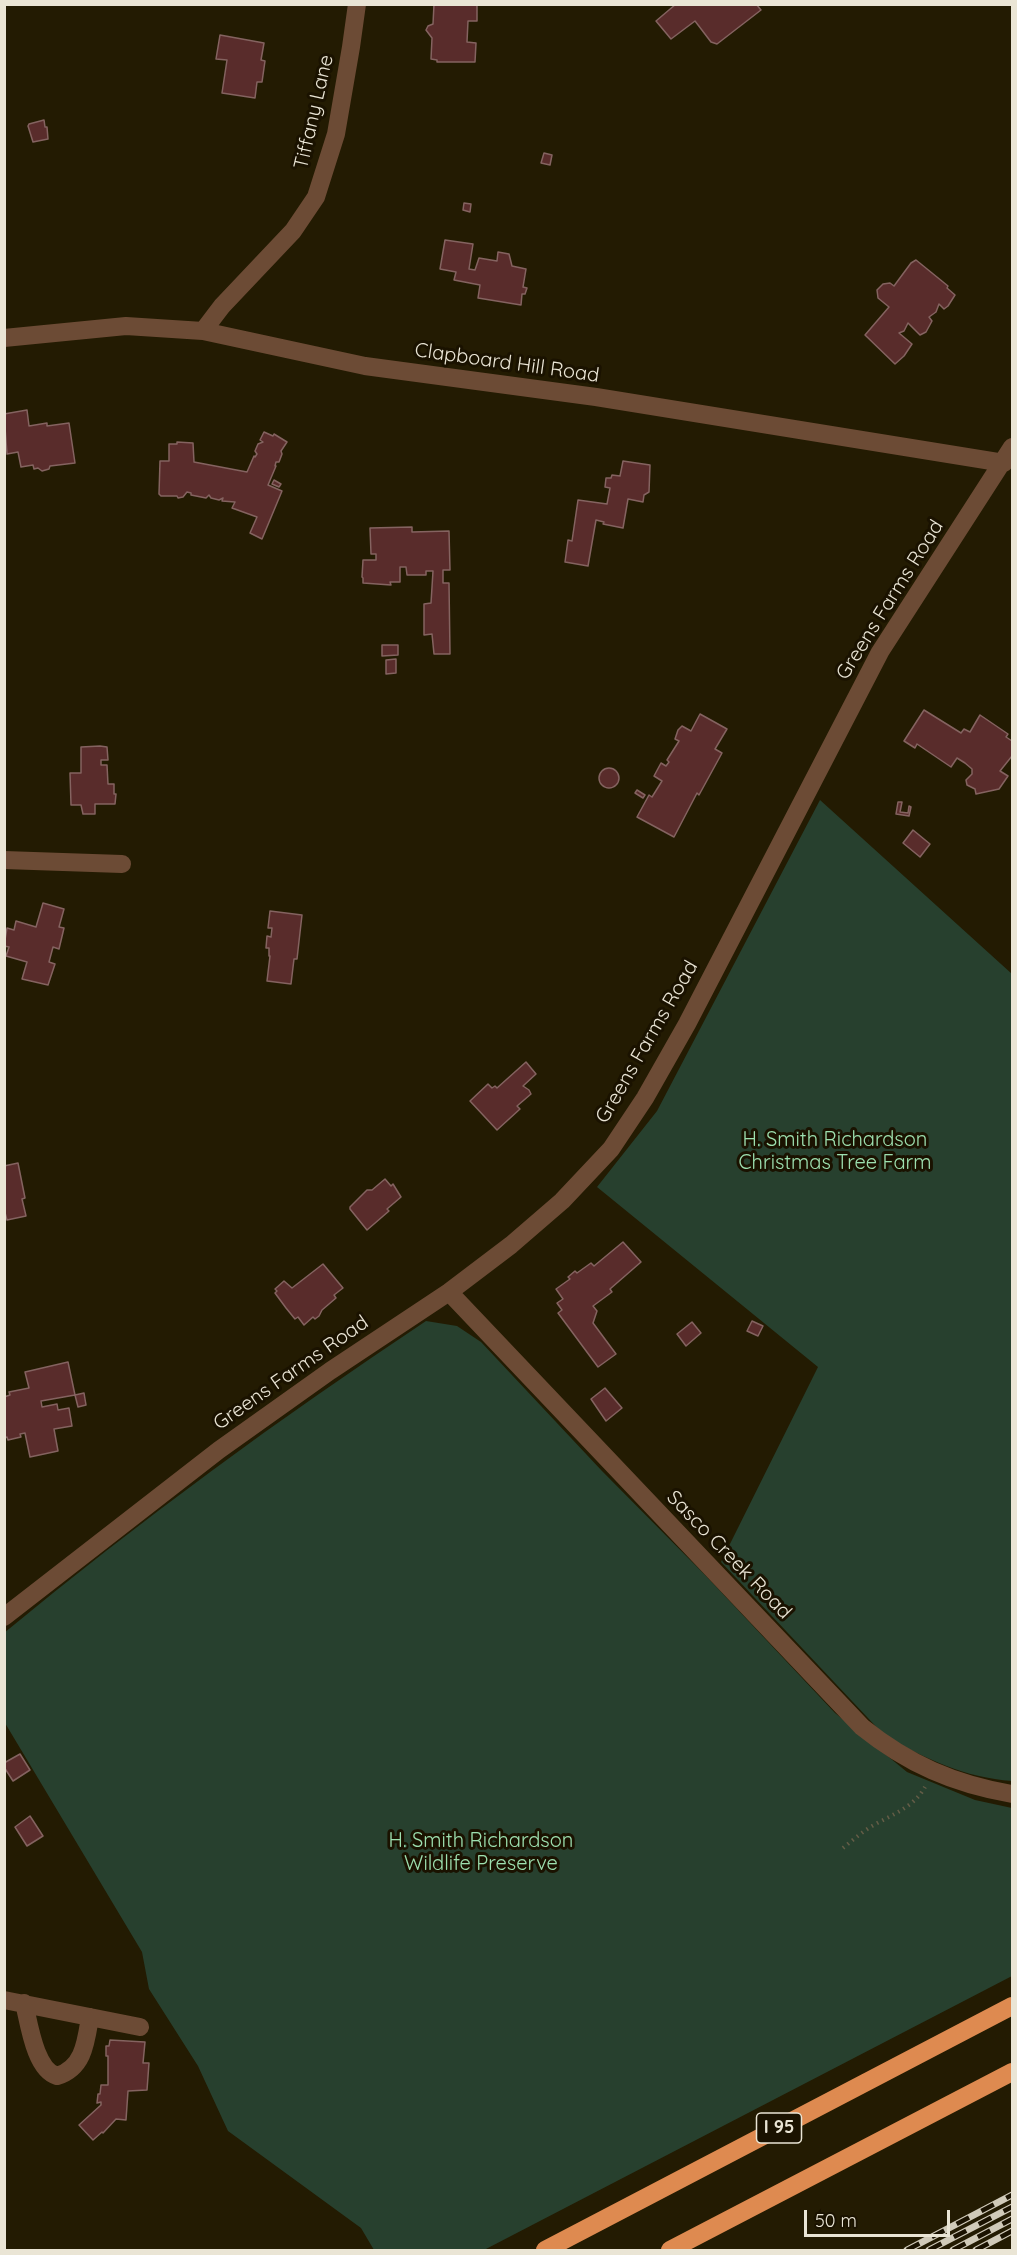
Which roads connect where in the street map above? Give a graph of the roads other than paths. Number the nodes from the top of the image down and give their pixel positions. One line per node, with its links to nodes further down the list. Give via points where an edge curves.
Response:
1 (357, 4): 2 (street, Tiffany Lane, via 336,134 316,197 293,231 222,306)
2 (203, 332): 3 (street, Clapboard Hill Road, via 126,326); 4 (street, Clapboard Hill Road, via 365,366)
3 (4, 338)
4 (1008, 455): 7 (street, Greens Farms Road, via 880,652 687,1024 633,1115 610,1149 562,1201)
5 (4, 860): 6 (street)
6 (122, 864)
7 (449, 1292): 8 (street, Greens Farms Road, via 219,1450); 9 (street, Sasco Creek Road, via 862,1727 910,1761)
8 (4, 1617)
9 (1012, 1794)
10 (4, 2000): 11 (street)
11 (24, 2003): 13 (street); 13 (street, via 40,2060 45,2070 57,2076 77,2063 86,2046)
12 (1012, 2006): 16 (highway, I 95)
13 (90, 2017): 14 (street)
14 (140, 2027)
15 (1012, 2072): 17 (highway)
16 (545, 2250)
17 (670, 2250)

